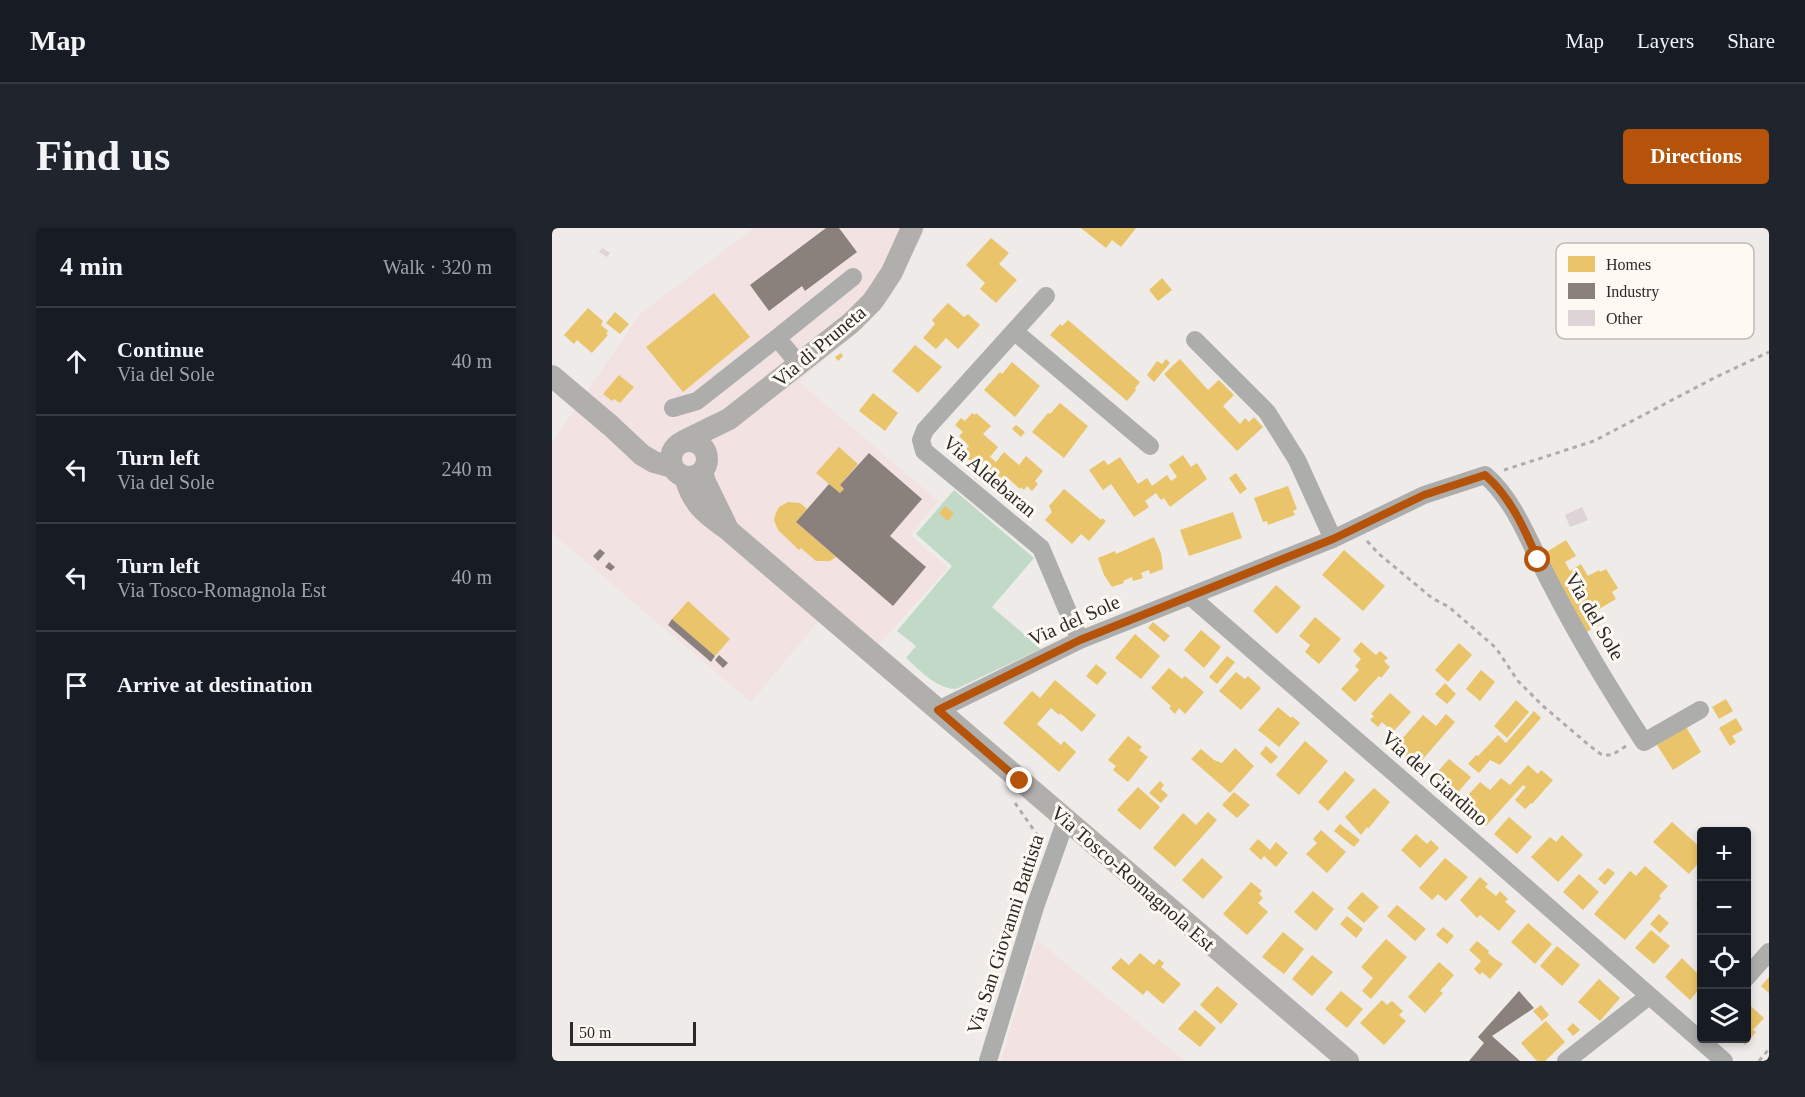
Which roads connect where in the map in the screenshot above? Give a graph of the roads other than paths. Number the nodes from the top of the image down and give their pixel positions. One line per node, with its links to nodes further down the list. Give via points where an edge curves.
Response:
1 (912, 228): 7 (main road, Via di Pruneta, via 892,272 872,302 852,323)
2 (854, 277): 5 (street)
3 (1046, 296): 4 (street, Via Aldebaran)
4 (1014, 331): 10 (street); 14 (street, Via Aldebaran, via 925,430 921,440 924,451 1041,548)
5 (777, 338): 7 (street); 9 (street, via 697,401)
6 (1195, 340): 12 (street, via 1266,412 1297,460)
7 (799, 364): 11 (main road, Via di Pruneta, via 729,419 716,440)
8 (552, 376): 11 (main road, via 626,440 655,446)
9 (673, 408)
10 (1150, 446)
11 (688, 460): 15 (main road, Via Tosco-Romagnola Est, via 696,504)
12 (1333, 539): 13 (street, Via del Sole); 16 (street, Via del Sole, via 1424,495 1485,475 1498,486 1564,609 1644,742)
13 (1190, 596): 14 (street, Via del Sole); 20 (street, Via del Giardino)
14 (1080, 640): 15 (street, Via del Sole)
15 (938, 710): 17 (main road, Via Tosco-Romagnola Est)
16 (1700, 710)
17 (1066, 820): 23 (street, Via San Giovanni Battista); 24 (main road, Via Tosco-Romagnola Est)
18 (1769, 952): 19 (street)
19 (1751, 972)
20 (1648, 996): 21 (street, Via del Giardino); 25 (street)
21 (1697, 1032)
22 (1707, 1043): 26 (street, Via del Giardino)
23 (988, 1061)
24 (1348, 1061)
25 (1566, 1061)
26 (1724, 1061)

